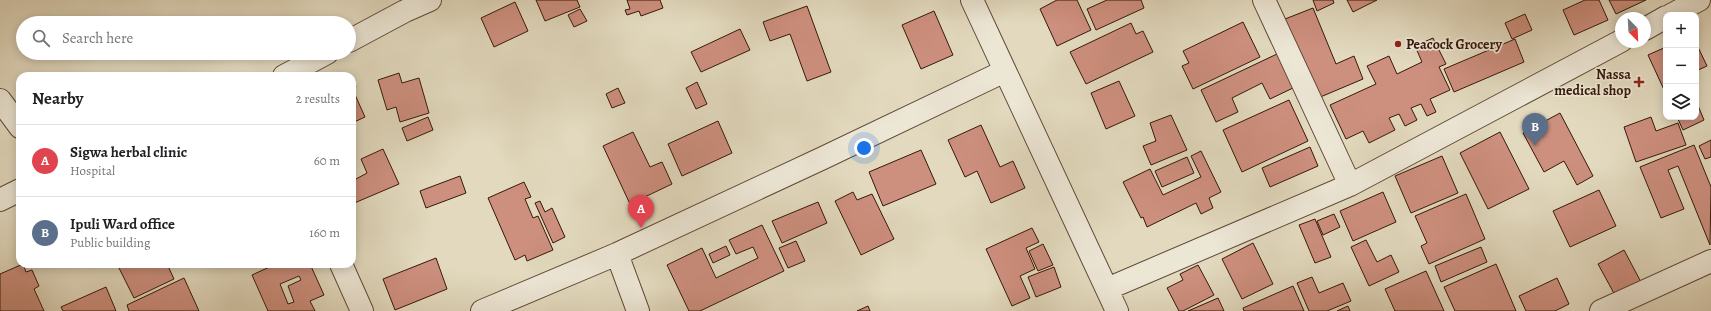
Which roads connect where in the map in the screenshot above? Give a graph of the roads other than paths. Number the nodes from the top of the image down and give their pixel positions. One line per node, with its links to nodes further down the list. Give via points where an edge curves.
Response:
1 (430, 0): 8 (street)
2 (972, 0): 11 (street)
3 (1264, 0): 15 (street)
4 (1699, 0): 5 (street)
5 (1676, 12)
6 (1663, 19): 7 (street)
7 (1651, 25)
8 (356, 37)
9 (1615, 44): 15 (street)
10 (314, 60): 12 (street)
11 (1005, 71): 18 (street); 21 (street)
12 (291, 72)
13 (0, 100): 14 (street)
14 (16, 122)
15 (1350, 185): 21 (street)
16 (16, 192): 17 (street)
17 (0, 200)
18 (617, 254): 23 (street); 24 (street)
19 (1711, 261): 26 (street)
20 (343, 268): 22 (street)
21 (1107, 289): 25 (street)
22 (362, 311)
23 (482, 311)
24 (638, 311)
25 (1117, 311)
26 (1601, 311)

